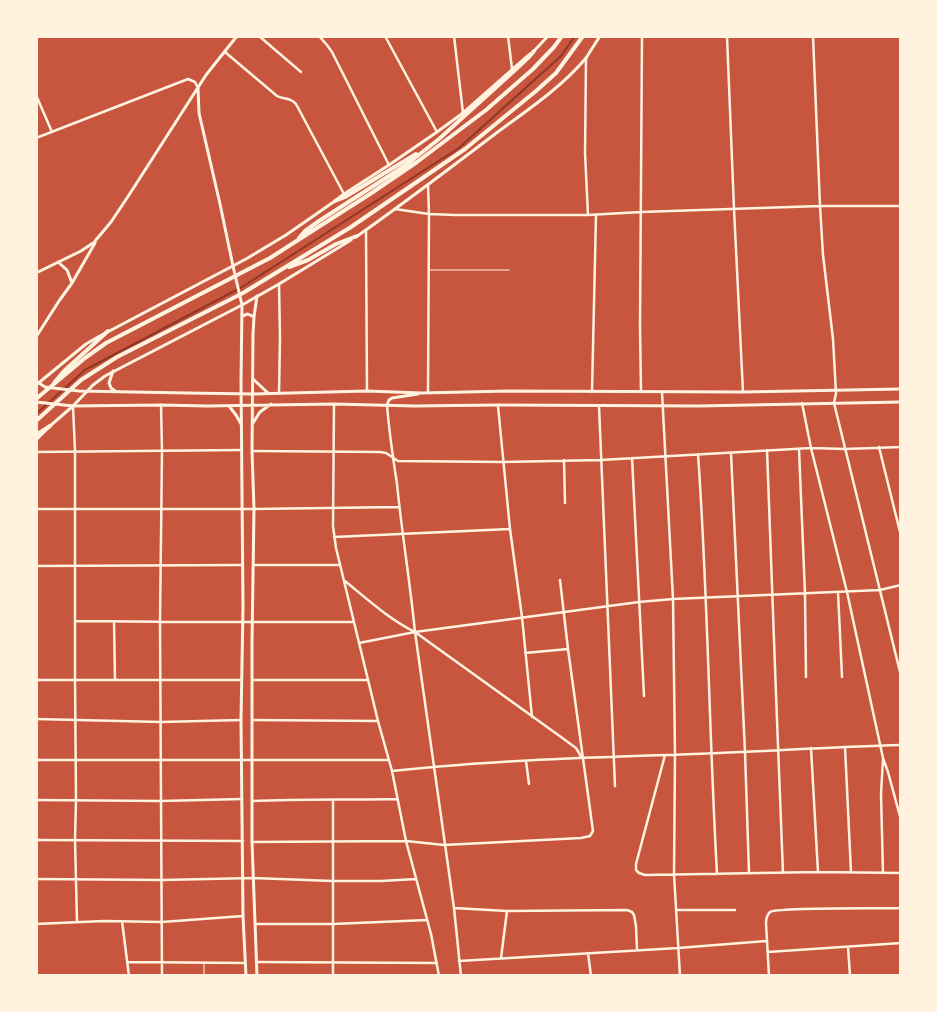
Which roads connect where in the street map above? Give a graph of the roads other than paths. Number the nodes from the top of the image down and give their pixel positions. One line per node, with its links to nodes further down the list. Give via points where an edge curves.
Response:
1 (237, 36): 15 (main road)
2 (259, 36): 18 (street)
3 (319, 36): 26 (street, via 332,52)
4 (385, 36): 23 (street)
5 (454, 36): 21 (street)
6 (508, 36): 17 (street)
7 (548, 36): 14 (main road)
8 (562, 36): 24 (main road, via 526,75)
9 (583, 36): 44 (main road, via 536,92 465,149 352,227)
10 (600, 36): 16 (main road)
11 (642, 36): 34 (street)
12 (728, 36): 33 (street)
13 (813, 36): 30 (street)
14 (534, 51): 17 (main road); 41 (main road, via 439,139 406,165 305,231)
15 (225, 52): 19 (main road); 28 (street, via 277,96 296,104)
16 (586, 58): 27 (main road, via 560,84); 36 (street)
17 (512, 69): 21 (main road)
18 (301, 72)
19 (198, 88): 22 (street, via 188,79); 40 (main road, via 111,222); 43 (main road, via 199,113)
20 (36, 95): 22 (street)
21 (463, 112): 23 (main road)
22 (52, 132): 25 (street)
23 (437, 132): 26 (main road)
24 (454, 135): 29 (main road); 41 (main road)
25 (36, 138)
26 (389, 165): 28 (main road)
27 (428, 185): 32 (main road); 35 (street)
28 (344, 194): 29 (main road)
29 (335, 201): 43 (main road)
30 (820, 206): 31 (street); 33 (street); 61 (street)
31 (901, 206)
32 (395, 209): 35 (street); 38 (main road)
33 (734, 209): 34 (street); 70 (street)
34 (641, 212): 37 (street); 68 (street)
35 (429, 214): 36 (street); 45 (street)
36 (588, 215): 37 (street)
37 (596, 215): 67 (street)
38 (366, 229): 39 (main road); 63 (street)
39 (357, 236): 44 (main road); 49 (main road)
40 (95, 241): 42 (main road, via 81,252); 48 (main road)
41 (296, 242): 59 (main road, via 106,343)
42 (58, 262): 47 (main road); 48 (main road, via 67,270)
43 (233, 266): 51 (main road); 54 (main road)
44 (280, 270): 90 (main road, via 243,293 117,357 81,380)
45 (428, 270): 46 (lane); 66 (street)
46 (509, 270)
47 (36, 273)
48 (72, 283): 55 (main road)
49 (279, 284): 50 (main road); 72 (street)
50 (257, 296): 51 (main road); 53 (main road)
51 (242, 303): 52 (main road); 56 (main road)
52 (242, 316): 53 (main road); 73 (main road)
53 (254, 317): 57 (main road)
54 (108, 331): 58 (main road); 59 (main road)
55 (36, 338)
56 (114, 371): 62 (main road); 64 (main road, via 109,383)
57 (253, 379): 71 (main road); 74 (main road)
58 (37, 382): 59 (main road)
59 (49, 387): 62 (main road); 75 (main road)
60 (901, 389): 61 (main road)
61 (836, 390): 70 (main road); 77 (street)
62 (86, 391): 64 (main road); 84 (main road)
63 (367, 391): 65 (main road); 72 (main road)
64 (116, 392): 73 (main road)
65 (422, 392): 66 (main road); 82 (main road, via 392,398)
66 (428, 392): 67 (main road)
67 (592, 392): 68 (main road)
68 (641, 392): 69 (main road)
69 (662, 392): 70 (main road); 89 (street)
70 (743, 392)
71 (268, 393): 72 (main road); 74 (main road)
72 (279, 393)
73 (242, 394): 74 (main road); 86 (main road)
74 (253, 394): 87 (main road)
75 (36, 401): 84 (main road)
76 (901, 402): 77 (main road)
77 (834, 403): 80 (main road); 100 (street)
78 (271, 404): 79 (main road); 87 (main road); 91 (main road)
79 (334, 404): 82 (main road); 107 (street)
80 (802, 404): 89 (main road); 99 (street)
81 (161, 405): 84 (main road); 85 (main road); 105 (street)
82 (387, 405): 83 (main road); 111 (street)
83 (498, 405): 88 (main road); 115 (street)
84 (73, 406): 92 (main road); 104 (street)
85 (229, 406): 86 (main road); 93 (main road)
86 (242, 406): 87 (main road); 93 (main road)
87 (252, 406): 91 (main road)
88 (599, 406): 89 (main road); 114 (street)
89 (662, 406): 110 (street)
90 (36, 421)
91 (252, 423): 102 (main road)
92 (50, 426): 94 (main road); 95 (main road)
93 (242, 430): 101 (main road)
94 (36, 435)
95 (36, 440)
96 (879, 447): 97 (street); 100 (street); 126 (street)
97 (901, 447)
98 (798, 448): 99 (street); 103 (street); 140 (street)
99 (810, 448): 100 (street); 139 (street)
100 (845, 449): 137 (street)
101 (242, 450): 105 (street); 120 (main road)
102 (252, 450): 107 (street); 123 (main road)
103 (767, 450): 108 (street); 141 (street)
104 (75, 451): 105 (street); 106 (street); 118 (street)
105 (162, 451): 119 (street)
106 (36, 452)
107 (333, 452): 111 (street, via 386,453); 121 (street)
108 (731, 453): 109 (street); 142 (street)
109 (698, 454): 110 (street); 143 (street)
110 (666, 456): 112 (street); 144 (street)
111 (393, 458): 115 (street); 117 (street)
112 (632, 458): 114 (street); 145 (street)
113 (564, 460): 114 (street); 115 (street); 116 (street)
114 (601, 460): 146 (street)
115 (503, 462): 124 (street)
116 (565, 503)
117 (399, 507): 121 (street); 125 (street)
118 (74, 508): 119 (street); 122 (street); 132 (street)
119 (161, 508): 120 (street); 133 (street)
120 (242, 508): 123 (street); 128 (main road)
121 (334, 508): 123 (street); 127 (street)
122 (36, 509)
123 (254, 509): 129 (main road)
124 (510, 529): 125 (street); 148 (street)
125 (402, 534): 127 (street); 155 (street)
126 (901, 536)
127 (334, 537): 130 (street)
128 (242, 565): 133 (street); 152 (main road)
129 (254, 565): 130 (street); 153 (main road)
130 (340, 565): 134 (street)
131 (36, 566): 132 (street)
132 (74, 566): 133 (street); 149 (street)
133 (161, 566): 151 (street)
134 (343, 580): 154 (street); 155 (street, via 391,618)
135 (560, 580): 147 (street)
136 (901, 585): 137 (street)
137 (880, 590): 139 (street); 159 (street)
138 (838, 592): 139 (street); 140 (street); 161 (street)
139 (847, 592): 177 (street)
140 (804, 594): 141 (street); 160 (street)
141 (771, 595): 142 (street); 181 (street)
142 (738, 596): 143 (street); 182 (street)
143 (705, 597): 144 (street); 183 (street)
144 (673, 599): 145 (street); 185 (street)
145 (638, 602): 146 (street); 169 (street)
146 (607, 606): 147 (street); 186 (street)
147 (564, 612): 148 (street); 157 (street)
148 (522, 617): 155 (street); 158 (street)
149 (75, 620): 150 (street); 163 (street)
150 (114, 622): 151 (street); 164 (street)
151 (160, 622): 152 (street); 165 (street)
152 (242, 622): 153 (street); 166 (main road)
153 (253, 622): 154 (street); 167 (main road)
154 (354, 622): 156 (street)
155 (415, 632): 156 (street); 170 (street); 196 (street)
156 (359, 643): 168 (street)
157 (568, 649): 158 (street); 188 (street)
158 (525, 653): 170 (street)
159 (901, 676)
160 (806, 677)
161 (842, 677)
162 (36, 680): 163 (street)
163 (75, 680): 164 (street); 172 (street)
164 (115, 680): 165 (street)
165 (160, 680): 166 (street); 176 (street)
166 (242, 680): 173 (main road)
167 (253, 680): 168 (street); 174 (main road)
168 (368, 680): 175 (street)
169 (644, 696)
170 (532, 717): 188 (street, via 570,744)
171 (36, 719): 172 (street)
172 (76, 720): 176 (street); 190 (street)
173 (241, 720): 176 (street); 191 (main road)
174 (252, 720): 175 (street); 192 (main road)
175 (378, 721): 193 (street)
176 (161, 722): 194 (street)
177 (881, 745): 178 (street); 179 (street); 187 (street)
178 (901, 745)
179 (845, 747): 180 (street); 217 (street)
180 (811, 748): 181 (street); 216 (street)
181 (779, 750): 182 (street); 221 (street)
182 (745, 752): 183 (street); 220 (street)
183 (711, 753): 185 (street); 223 (street)
184 (664, 755): 185 (street); 186 (street); 222 (street, via 636,864 637,872 641,874)
185 (676, 755): 222 (street)
186 (614, 756): 188 (street); 199 (street)
187 (883, 758): 207 (street); 218 (street)
188 (583, 759): 195 (street); 215 (street, via 593,830 589,837)
189 (36, 760): 190 (street)
190 (75, 760): 194 (street); 203 (street)
191 (242, 760): 192 (street); 194 (street); 200 (main road)
192 (252, 760): 193 (street); 206 (main road)
193 (388, 760): 197 (street)
194 (161, 761): 205 (street)
195 (526, 761): 196 (street); 198 (street)
196 (433, 766): 197 (street); 215 (street)
197 (392, 771): 201 (street)
198 (529, 784)
199 (615, 786)
200 (242, 799): 205 (street); 211 (main road)
201 (397, 799): 204 (street); 213 (street)
202 (36, 800): 203 (street)
203 (76, 800): 205 (street); 209 (street)
204 (333, 800): 206 (street); 212 (street)
205 (162, 801): 210 (street)
206 (253, 801): 214 (main road)
207 (901, 820)
208 (36, 840): 209 (street)
209 (75, 840): 210 (street); 226 (street)
210 (162, 841): 211 (street); 229 (street)
211 (243, 841): 227 (main road)
212 (334, 841): 213 (street); 214 (street); 230 (street)
213 (406, 841): 215 (street); 228 (street)
214 (252, 842): 224 (main road)
215 (444, 845): 231 (street)
216 (818, 872): 217 (street); 221 (street)
217 (851, 872): 218 (street)
218 (883, 872): 219 (street)
219 (901, 872)
220 (749, 873): 221 (street); 223 (street)
221 (783, 873)
222 (674, 874): 223 (street); 233 (street)
223 (717, 874)
224 (253, 878): 227 (street); 230 (street); 242 (main road)
225 (36, 879): 226 (street)
226 (76, 879): 229 (street); 239 (street)
227 (243, 879): 229 (street); 236 (main road)
228 (416, 879): 230 (street); 237 (street)
229 (162, 880): 240 (street)
230 (333, 881): 243 (street)
231 (454, 908): 235 (street); 252 (street)
232 (901, 908): 244 (street, via 775,910 766,918)
233 (676, 910): 234 (street); 247 (street)
234 (735, 910)
235 (507, 911): 248 (street, via 627,910 634,917); 251 (street)
236 (243, 916): 240 (street); 256 (main road)
237 (427, 920): 243 (street); 259 (street)
238 (122, 921): 239 (street); 240 (street); 253 (street)
239 (77, 922): 241 (street)
240 (162, 922): 254 (street)
241 (36, 924)
242 (255, 924): 243 (street); 257 (main road)
243 (333, 924): 258 (street)
244 (766, 941): 247 (street); 249 (street)
245 (901, 943): 246 (street)
246 (848, 947): 249 (street); 272 (street)
247 (678, 948): 248 (street); 270 (street)
248 (637, 950): 250 (street)
249 (767, 952): 271 (street)
250 (588, 953): 251 (street); 269 (street)
251 (501, 958): 252 (street)
252 (459, 961): 268 (street)
253 (128, 962): 254 (street); 262 (street)
254 (162, 962): 255 (street); 263 (street)
255 (204, 962): 256 (street); 260 (lane)
256 (245, 962): 264 (main road)
257 (256, 962): 258 (street); 265 (main road)
258 (333, 962): 259 (street); 266 (street)
259 (437, 963): 267 (street)
260 (204, 975)
261 (901, 975): 273 (street)
262 (129, 976)
263 (162, 976)
264 (246, 976)
265 (256, 976)
266 (333, 976)
267 (439, 976)
268 (461, 976)
269 (591, 976)
270 (680, 976)
271 (769, 976)
272 (850, 976)
273 (880, 976)

